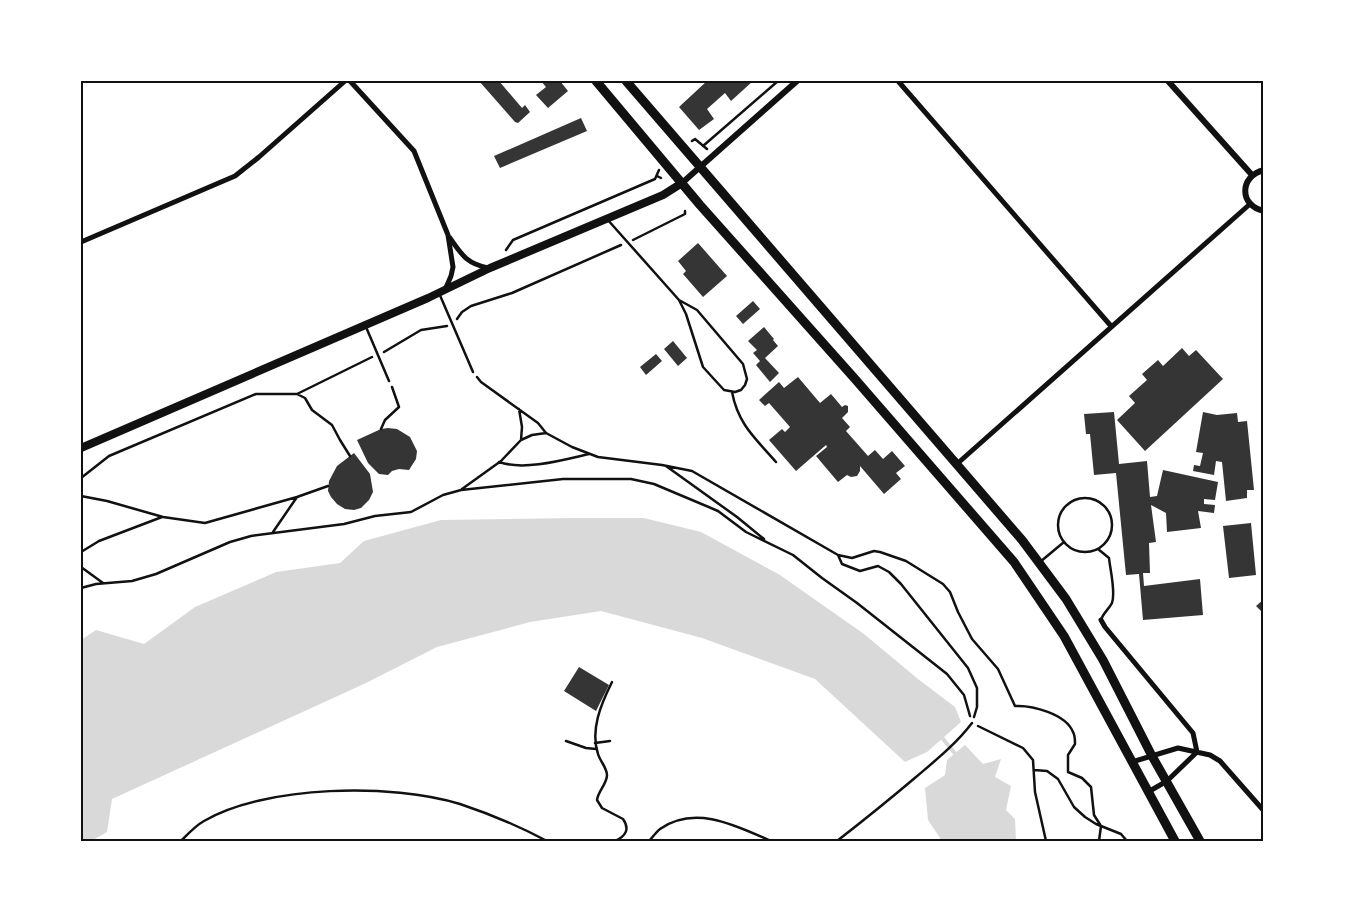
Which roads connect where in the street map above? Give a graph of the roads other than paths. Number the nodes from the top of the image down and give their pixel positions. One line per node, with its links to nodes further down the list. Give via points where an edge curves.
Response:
1 (345, 81): 16 (street, via 235,176)
2 (350, 81): 15 (street, via 414,151)
3 (596, 81): 11 (highway)
4 (626, 81): 8 (highway)
5 (797, 81): 8 (street)
6 (898, 81): 21 (street)
7 (1168, 81): 10 (street)
8 (701, 166): 11 (street); 27 (highway)
9 (1264, 170): 10 (street)
10 (1252, 175): 12 (street, via 1246,187)
11 (682, 183): 14 (main road, via 668,193); 35 (highway, via 1014,562 1064,636)
12 (1250, 204): 13 (street); 21 (street)
13 (1264, 211)
14 (607, 219): 17 (main road); 19 (lane)
15 (448, 235): 17 (street, via 465,258 475,265); 18 (street, via 452,276)
16 (81, 242)
17 (490, 268): 18 (main road)
18 (441, 292): 20 (main road); 22 (lane)
19 (679, 300): 24 (lane, via 703,367 724,390); 24 (lane, via 697,310 744,364 745,385 741,390)
20 (365, 324): 23 (lane); 25 (main road)
21 (1111, 326): 27 (street)
22 (473, 372)
23 (389, 381)
24 (732, 392): 26 (lane, via 735,408 748,430)
25 (81, 448)
26 (776, 462)
27 (958, 463): 30 (highway)
28 (1064, 542): 29 (lane, via 1077,551); 29 (lane, via 1059,532 1061,513 1074,500 1093,499 1108,511 1111,520 1110,535); 30 (lane)
29 (1098, 549): 31 (lane, via 1109,558 1113,592 1112,603)
30 (1039, 563): 34 (highway, via 1066,599 1103,660)
31 (1101, 620): 33 (street, via 1193,733)
32 (972, 723): 41 (lane, via 958,741)
33 (1197, 752): 34 (street, via 1178,748); 36 (street); 38 (street, via 1220,760)
34 (1152, 756): 35 (street); 36 (highway)
35 (1132, 762): 37 (highway)
36 (1167, 781): 37 (street); 43 (highway)
37 (1148, 792): 42 (highway)
38 (1264, 811)
39 (649, 841): 40 (lane, via 660,829 682,819 708,818)
40 (771, 841)
41 (837, 841)
42 (1175, 841)
43 (1200, 841)

